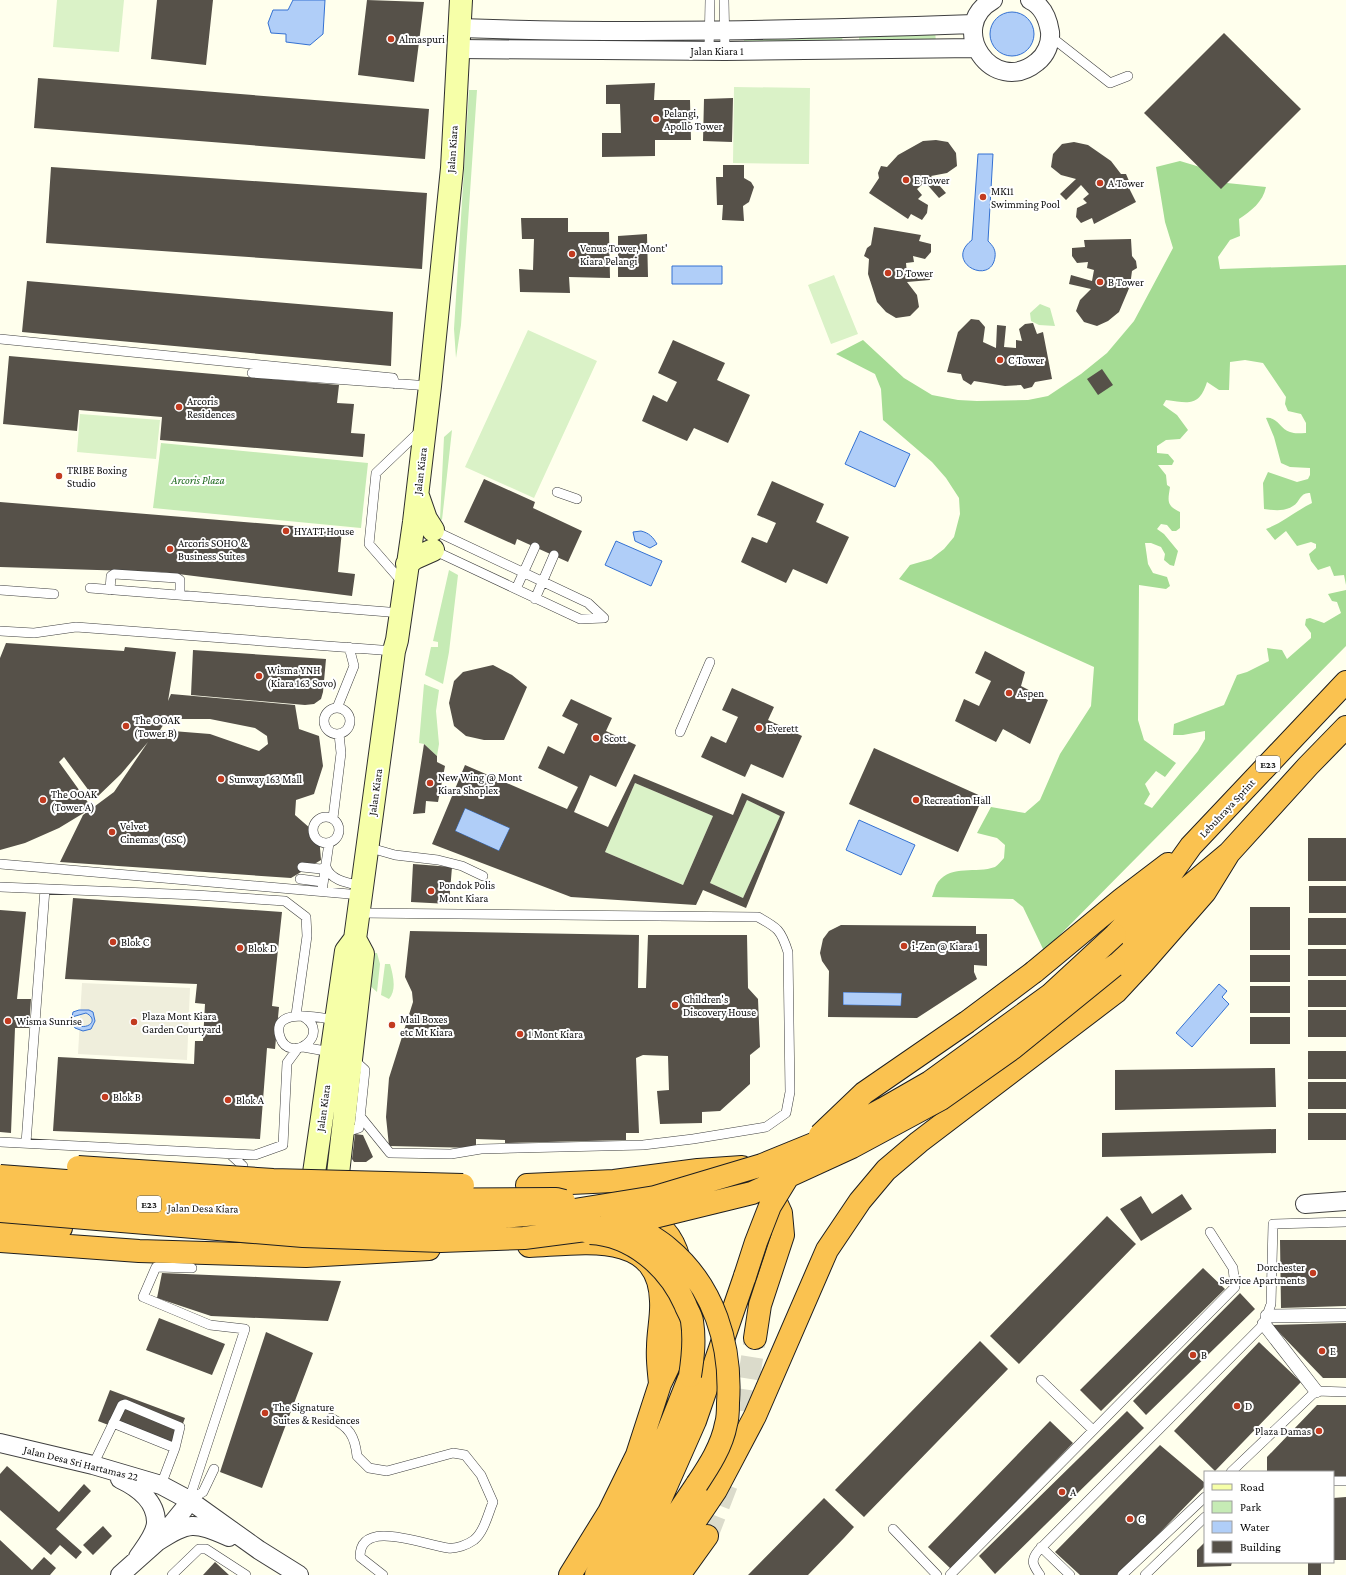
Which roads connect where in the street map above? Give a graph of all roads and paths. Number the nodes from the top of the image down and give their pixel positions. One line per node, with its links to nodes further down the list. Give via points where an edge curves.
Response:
1 (462, 0): 9 (main road, Jalan Kiara)
2 (710, 0): 7 (lane)
3 (724, 0): 7 (lane)
4 (994, 0): 6 (street, via 987,3)
5 (1030, 0): 8 (street, via 1044,11 1049,23)
6 (974, 24): 7 (street, Jalan Kiara 1, via 852,29); 10 (street)
7 (717, 30): 9 (street, Jalan Kiara 1); 11 (lane); 11 (lane)
8 (1050, 36): 10 (street, via 1047,49 1040,60 1025,70 1016,72 1003,71 992,66 982,59); 12 (lane, via 1110,83)
9 (459, 38): 11 (street, Jalan Kiara 1); 16 (main road, Jalan Kiara, via 452,168)
10 (976, 48): 11 (street, Jalan Kiara 1)
11 (717, 51)
12 (1128, 76)
13 (0, 339): 15 (lane, via 194,362 393,378)
14 (252, 373): 15 (lane)
15 (395, 384): 16 (lane)
16 (430, 386): 17 (main road, Jalan Kiara)
17 (425, 425): 19 (main road, Jalan Kiara); 26 (lane, via 376,473 369,544)
18 (557, 492): 20 (lane)
19 (417, 493): 21 (main road, Jalan Kiara); 22 (main road)
20 (577, 499)
21 (412, 530): 22 (lane); 22 (lane); 26 (main road, Jalan Kiara)
22 (433, 540): 25 (lane); 26 (main road, via 415,558); 29 (lane)
23 (535, 547): 25 (lane)
24 (554, 555): 27 (lane)
25 (525, 573): 27 (lane); 29 (lane)
26 (406, 574): 35 (main road, Jalan Kiara)
27 (543, 582): 34 (lane); 34 (lane, via 588,603 604,618 580,619)
28 (90, 588): 31 (lane)
29 (516, 589): 34 (lane)
30 (0, 590): 32 (lane)
31 (110, 590): 33 (lane); 33 (lane, via 111,576 114,574 177,578 180,580)
32 (54, 594)
33 (180, 595): 35 (lane)
34 (535, 599)
35 (401, 613): 38 (main road, Jalan Kiara)
36 (0, 631): 37 (lane, via 34,633 76,627)
37 (349, 647): 38 (lane); 41 (lane, via 354,666)
38 (394, 651): 48 (main road, Jalan Kiara)
39 (710, 662): 43 (lane)
40 (1346, 682): 47 (highway, Lebuhraya Sprint / E23)
41 (337, 708): 44 (lane, via 345,711 350,722 347,729); 44 (lane, via 326,713 324,722 327,730)
42 (1346, 728): 49 (highway, via 1308,766)
43 (680, 732)
44 (339, 734): 45 (lane, via 341,753)
45 (333, 818): 46 (lane, via 340,830 336,838); 46 (lane, via 320,817 313,827 316,839)
46 (329, 843): 52 (lane)
47 (1191, 846): 80 (highway, bridge, via 1166,881 1115,935 1050,995 930,1082 833,1136 762,1165 655,1197 562,1212 476,1219); 120 (highway, bridge, via 1034,972 967,1022 864,1092 826,1128 796,1164 770,1206 695,1421 657,1507)
48 (367, 847): 53 (lane, via 438,860 462,866); 58 (main road, Jalan Kiara)
49 (1230, 853): 78 (highway, bridge, via 1186,889 1114,966 1013,1048 941,1099 852,1147 752,1193 601,1228 524,1238 441,1241 303,1236); 122 (highway, via 1205,892 1116,992 919,1142 886,1170 860,1201 827,1250 755,1416 719,1483)
50 (0, 864): 56 (lane)
51 (302, 867): 52 (lane)
52 (326, 867): 56 (lane); 58 (lane, via 333,877 344,882)
53 (484, 876)
54 (300, 879): 56 (lane)
55 (0, 887): 57 (lane)
56 (323, 887): 58 (lane)
57 (45, 889): 60 (lane, via 285,901 306,917 307,936); 67 (lane)
58 (360, 898): 59 (main road, Jalan Kiara); 64 (lane, via 758,917 783,935 788,952 790,1092 786,1114 766,1127 643,1145 481,1149 451,1154 390,1153)
59 (355, 939): 61 (main road, Jalan Kiara, via 346,951); 63 (main road, Jalan Kiara, via 363,954)
60 (299, 1015): 61 (lane); 62 (lane, via 311,1023 313,1034 308,1044); 62 (lane, via 286,1019 279,1033 288,1046)
61 (336, 1020): 63 (main road, Jalan Kiara)
62 (301, 1048): 63 (lane); 68 (lane, via 287,1063 283,1145 255,1155)
63 (341, 1054): 64 (lane, via 365,1070); 65 (main road, Jalan Kiara); 80 (main road, Jalan Kiara)
64 (360, 1116): 65 (lane, via 359,1128)
65 (341, 1133): 77 (main road, Jalan Kiara)
66 (0, 1142): 67 (lane)
67 (26, 1143): 68 (lane)
68 (230, 1154): 76 (lane, via 243,1166 244,1185 238,1195 231,1202)
69 (0, 1166): 70 (highway, bridge, via 110,1168 273,1180 527,1185 614,1181)
70 (698, 1170): 77 (highway, via 630,1191 584,1200 415,1214); 89 (highway, via 740,1166 753,1170 770,1186 781,1213 783,1235 760,1305)
71 (0, 1176): 121 (highway, bridge, via 290,1198 556,1199 613,1215 649,1235 668,1248 703,1289 716,1312 726,1348 729,1388 726,1424 714,1458)
72 (0, 1191): 80 (highway, E23, bridge)
73 (0, 1196): 76 (main road, Jalan Desa Kiara)
74 (1346, 1202): 75 (street)
75 (1304, 1204)
76 (197, 1208): 80 (main road, Jalan Desa Kiara)
77 (334, 1210): 80 (main road, Jalan Desa Kiara); 83 (main road, Jalan Kiara)
78 (0, 1211)
79 (0, 1217): 80 (main road, Jalan Desa Kiara, via 280,1232)
80 (306, 1220): 83 (main road, Jalan Desa Kiara)
81 (1346, 1222): 88 (lane, via 1273,1224 1271,1304)
82 (0, 1226): 119 (highway, bridge, via 329,1243 398,1243 549,1231 594,1233 626,1241 647,1255 677,1286 692,1320 694,1347 690,1376 661,1449 635,1508)
83 (331, 1232): 91 (highway, via 469,1227 566,1218 612,1208 630,1209 645,1214 664,1230 677,1253 682,1274 683,1306 676,1351)
84 (1210, 1232): 96 (lane, via 1233,1268 1235,1287)
85 (0, 1241): 91 (highway, via 139,1251 306,1256 438,1248 615,1245 645,1259 655,1271 661,1301 658,1347)
86 (192, 1268): 106 (lane, via 156,1267 143,1297 210,1325 245,1329)
87 (1346, 1315): 88 (street)
88 (1265, 1320): 92 (street); 111 (lane)
89 (755, 1338)
90 (1041, 1380): 96 (lane)
91 (660, 1384): 118 (highway, via 637,1455 609,1512)
92 (1316, 1391): 93 (lane); 101 (lane)
93 (1346, 1392)
94 (331, 1418): 117 (lane, via 344,1424 356,1441 357,1456 369,1468 387,1471 453,1453 465,1456 481,1475 493,1502 484,1525 475,1539 467,1544 448,1548 403,1538 369,1538 362,1545 360,1557)
95 (113, 1423): 98 (lane); 98 (lane, via 122,1405 125,1404 180,1427); 99 (lane)
96 (1093, 1430): 125 (lane)
97 (0, 1443): 99 (street, Jalan Desa Sri Hartamas 22)
98 (175, 1448): 104 (lane)
99 (93, 1465): 104 (street, Jalan Desa Sri Hartamas 22); 113 (street, via 135,1486 147,1498 154,1512 154,1529)
100 (214, 1469): 106 (lane, via 203,1492)
101 (1232, 1471)
102 (1334, 1481): 103 (lane)
103 (1346, 1481)
104 (161, 1485): 106 (street, Jalan Desa Sri Hartamas 22)
105 (1204, 1498): 128 (lane)
106 (186, 1504): 110 (street); 112 (street, Jalan Desa Sri Hartamas 22)
107 (1204, 1518): 129 (lane)
108 (893, 1529): 124 (lane)
109 (707, 1536): 123 (highway)
110 (157, 1542): 112 (street, via 182,1526 192,1525 208,1528); 113 (street)
111 (1040, 1549): 126 (lane, via 1032,1563); 127 (lane)
112 (259, 1550): 116 (street)
113 (130, 1569)
114 (172, 1575): 115 (lane, via 202,1548)
115 (246, 1575)
116 (299, 1575)
117 (383, 1575)
118 (570, 1575)
119 (596, 1575)
120 (619, 1575)
121 (636, 1575)
122 (659, 1575)
123 (679, 1575)
124 (937, 1575)
125 (950, 1575)
126 (1040, 1575)
127 (1070, 1575)
128 (1122, 1575)
129 (1145, 1575)

